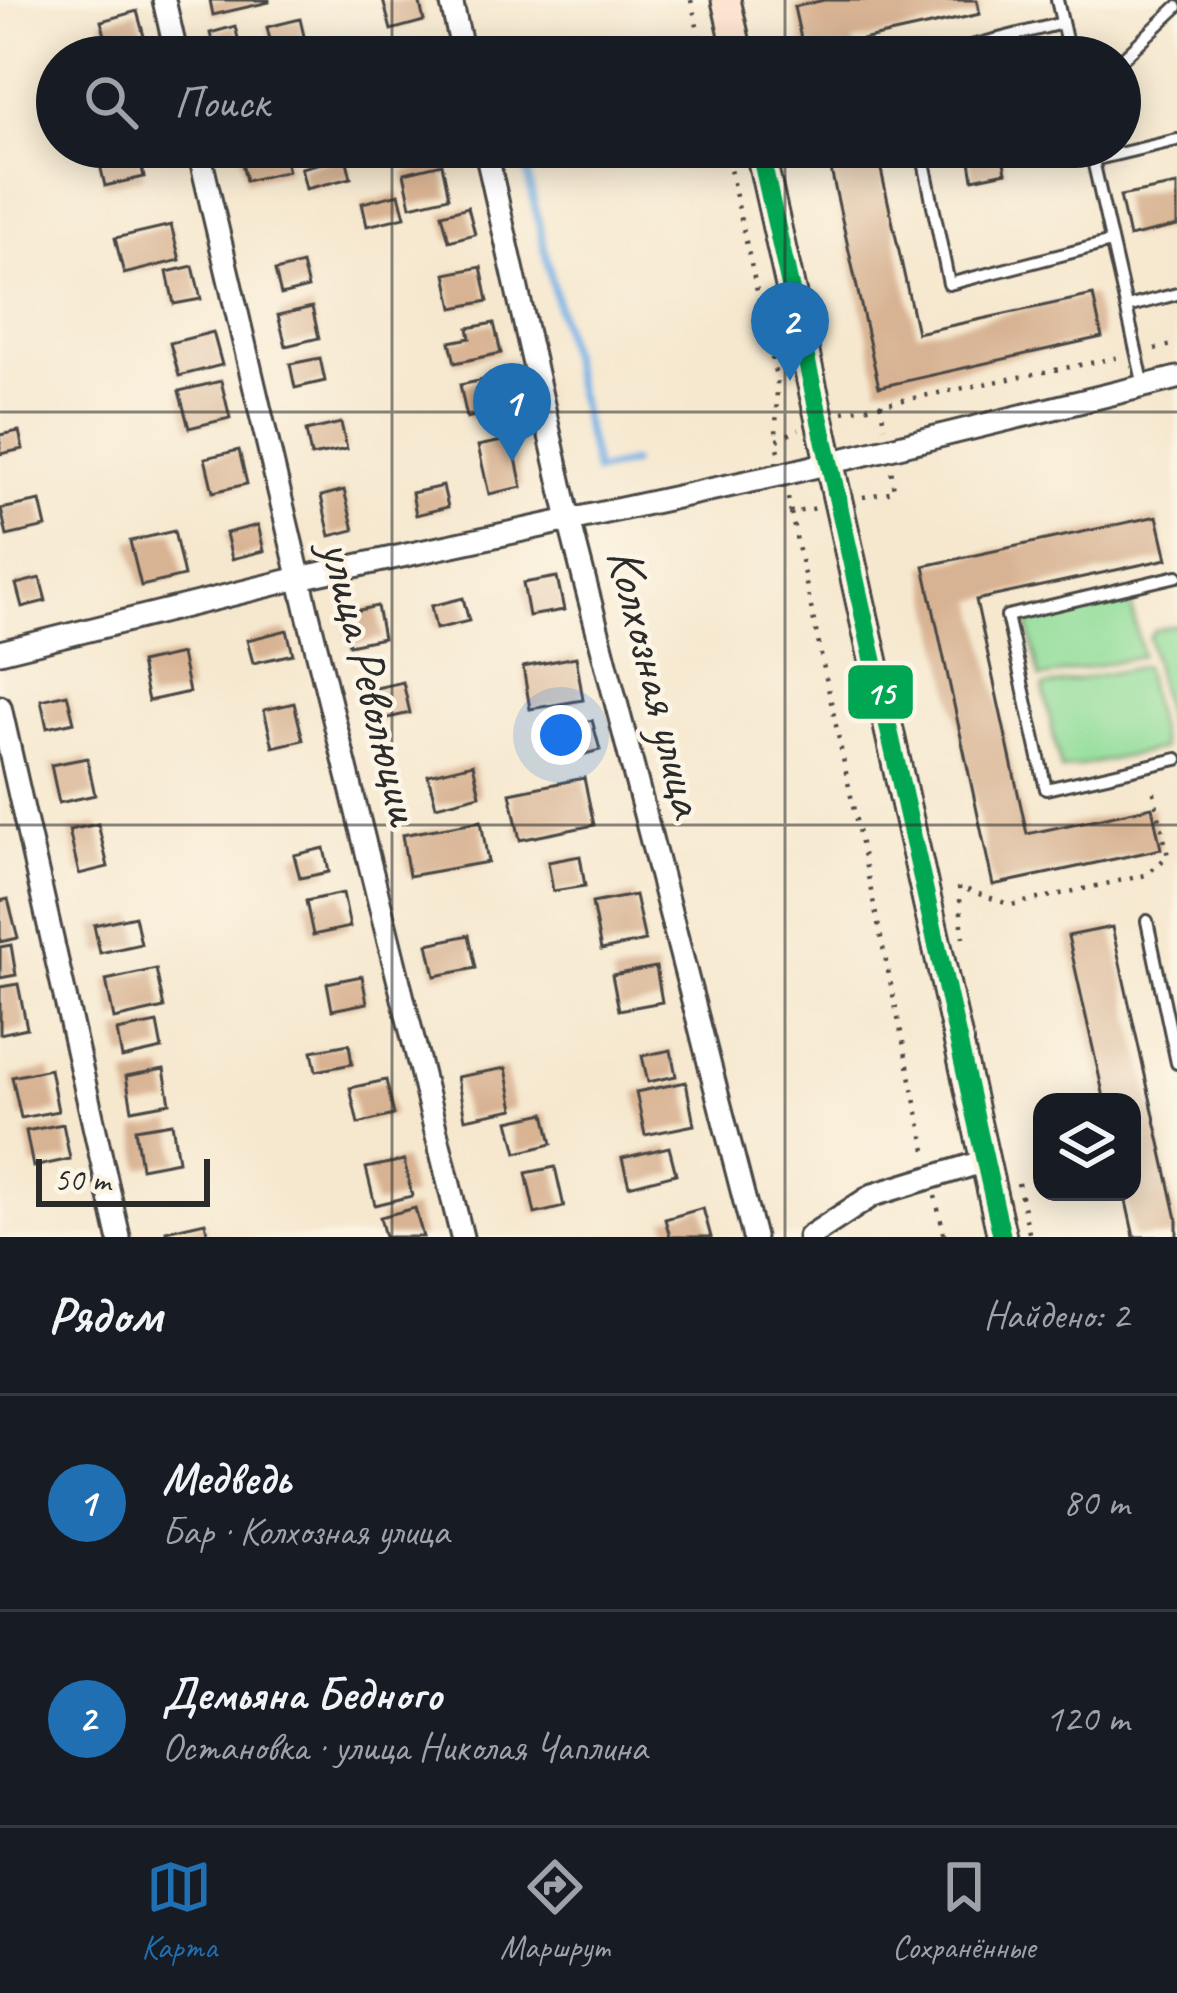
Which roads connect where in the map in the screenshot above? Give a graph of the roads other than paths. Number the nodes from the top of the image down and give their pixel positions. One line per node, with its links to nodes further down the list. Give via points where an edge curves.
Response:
1 (164, 0): 7 (street)
2 (451, 0): 8 (street)
3 (726, 0): 9 (street)
4 (1057, 0): 6 (lane)
5 (1177, 8): 12 (lane)
6 (1062, 22): 10 (lane); 11 (lane)
7 (172, 36)
8 (459, 36)
9 (734, 36)
10 (1008, 36)
11 (1065, 36)
12 (1141, 42)
13 (1177, 140): 14 (lane)
14 (1141, 145)
15 (203, 168): 28 (street, улица Революции)
16 (489, 168): 26 (street, Колхозная улица)
17 (764, 168): 25 (street)
18 (925, 168): 20 (lane, via 949,284)
19 (1094, 168): 20 (lane)
20 (1111, 242): 22 (lane)
21 (1177, 294): 22 (lane)
22 (1126, 307): 24 (lane)
23 (1177, 378): 24 (street)
24 (1144, 386): 25 (street)
25 (830, 462): 26 (street); 34 (street)
26 (569, 520): 28 (street); 38 (street, Колхозная улица)
27 (1177, 576): 31 (lane, via 1007,616 1046,789)
28 (299, 578): 29 (street); 37 (street, улица Революции)
29 (0, 652)
30 (0, 707): 36 (street)
31 (1177, 758)
32 (1147, 921): 33 (lane)
33 (1177, 1064)
34 (982, 1162): 35 (street, via 873,1195); 39 (street)
35 (820, 1233)
36 (119, 1237)
37 (462, 1237)
38 (754, 1237)
39 (1002, 1237)

